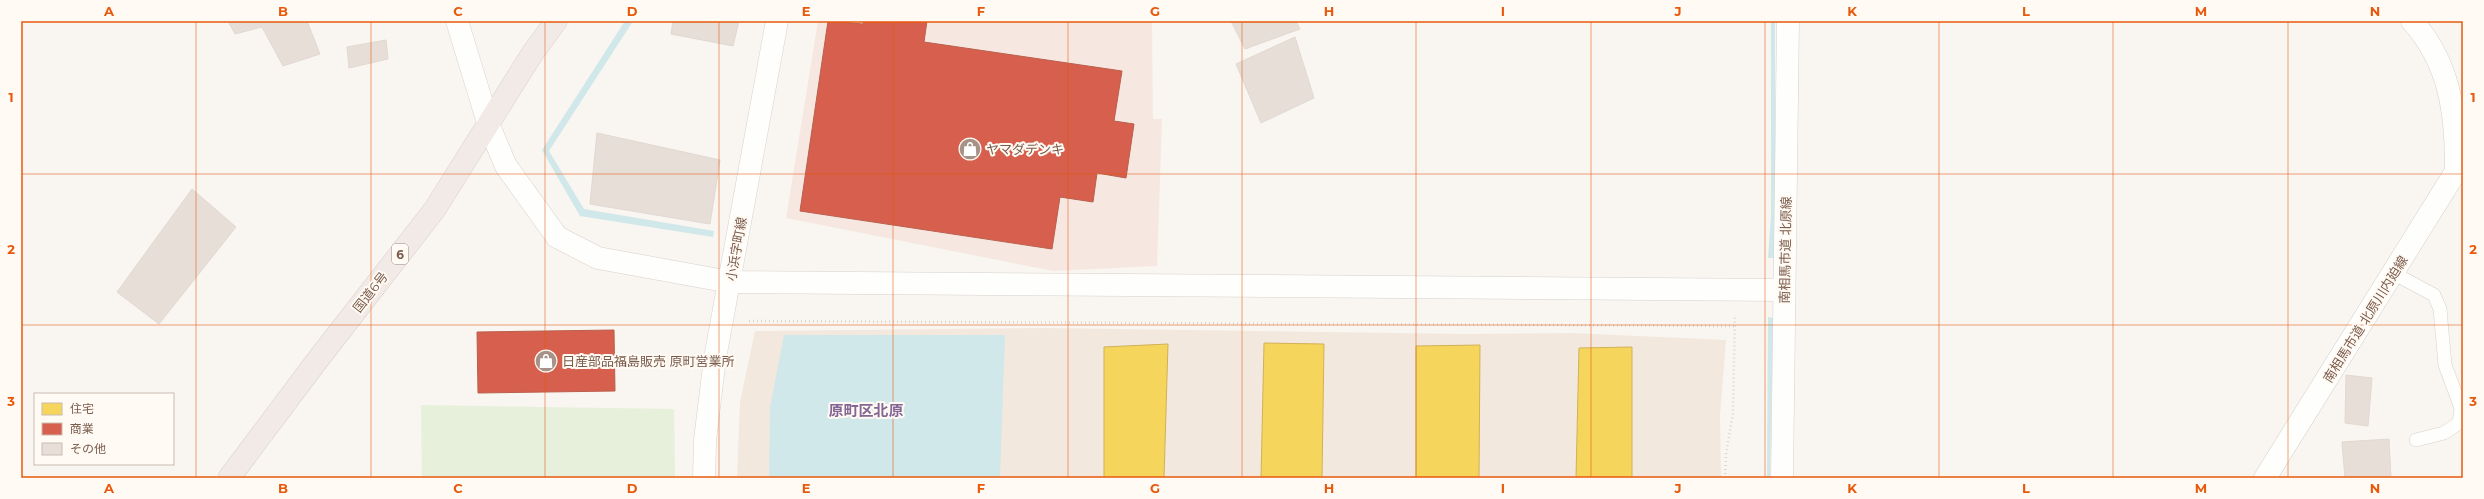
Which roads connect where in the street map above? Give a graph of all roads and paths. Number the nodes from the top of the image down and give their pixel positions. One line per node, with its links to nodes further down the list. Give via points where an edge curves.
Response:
1 (457, 21): 6 (street)
2 (556, 21): 6 (highway, 国道6号 / 6, via 532,54)
3 (777, 21): 9 (street, 小浜字町線)
4 (1788, 21): 11 (street, 南相馬市道 北原線)
5 (2412, 21): 7 (street, via 2437,55 2445,75)
6 (489, 126): 9 (street, via 506,166 557,237 598,258); 15 (highway, 国道6号 / 6, via 435,209)
7 (2460, 164): 8 (street, 南相馬市道 北原川内廹線)
8 (2394, 273): 14 (lane, via 2434,295 2440,309 2445,365 2461,408 2459,423 2444,433); 19 (street, 南相馬市道 北原川内廹線)
9 (730, 282): 10 (street); 16 (street, 小浜字町線, via 714,366 705,440)
10 (1736, 290): 11 (street); 13 (path)
11 (1784, 290): 18 (street, 南相馬市道 北原線)
12 (750, 321): 13 (path)
13 (1734, 326): 17 (path, via 1733,413)
14 (2416, 440)
15 (229, 478)
16 (704, 478)
17 (1725, 478)
18 (1782, 478)
19 (2265, 478)

